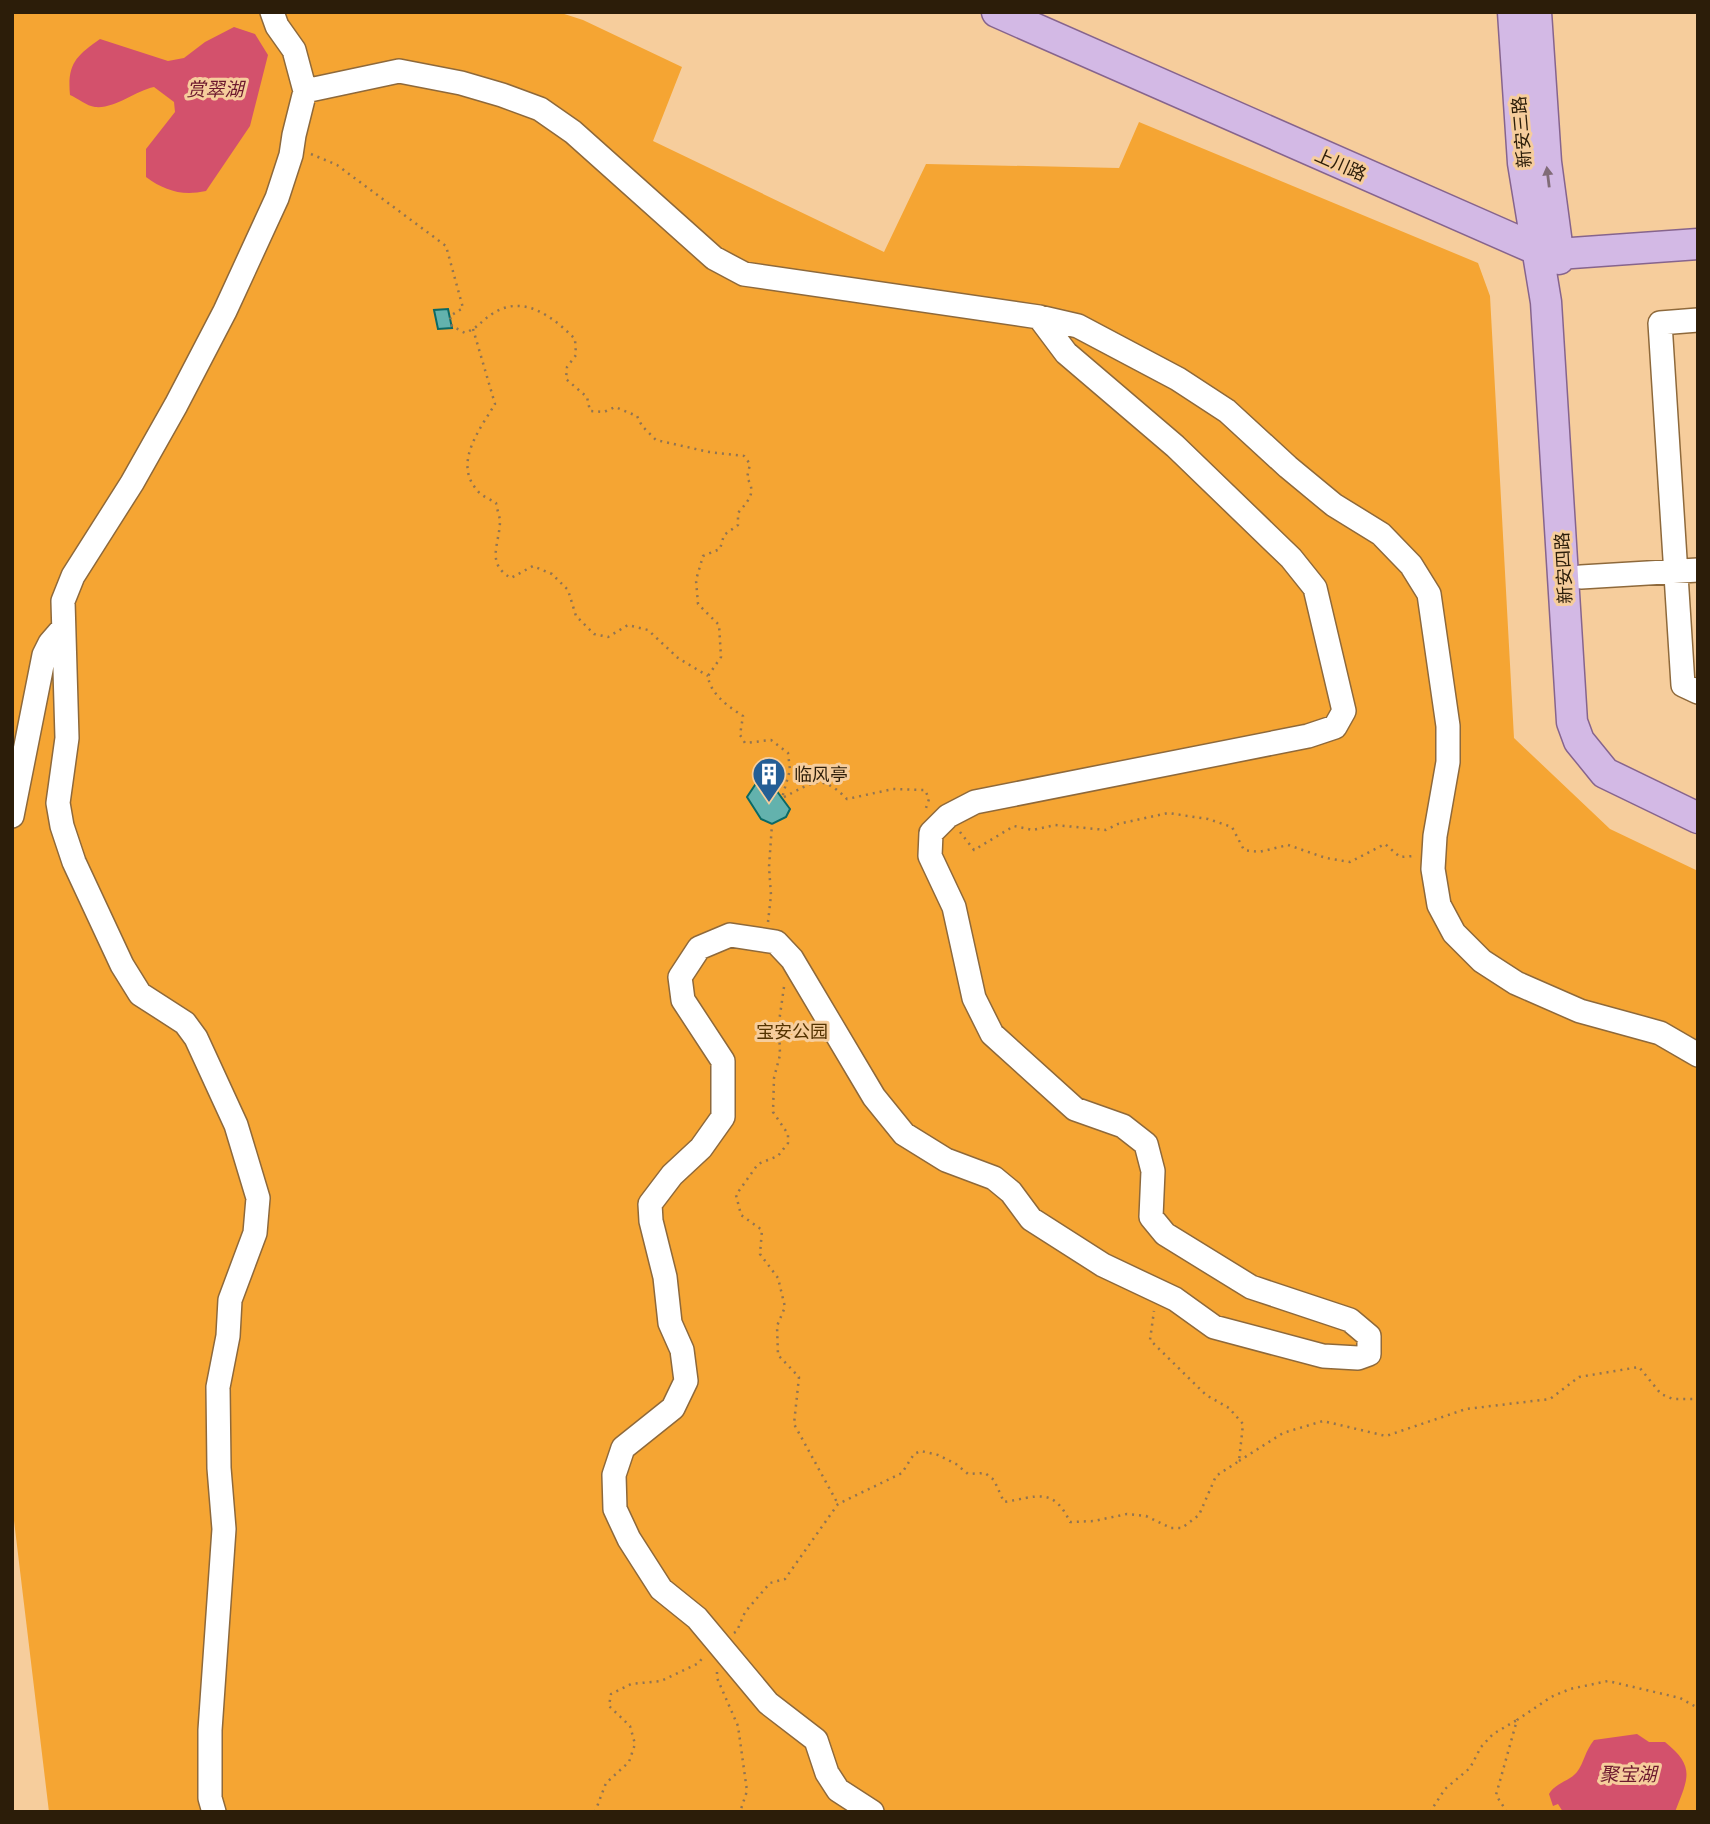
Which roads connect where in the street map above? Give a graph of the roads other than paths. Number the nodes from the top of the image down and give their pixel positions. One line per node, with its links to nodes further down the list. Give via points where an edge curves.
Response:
1 (272, 12): 6 (street, via 294,50)
2 (996, 12): 8 (main road, 上川路)
3 (1042, 12): 8 (main road, 上川路)
4 (1513, 12): 8 (main road, 新安三路, via 1523,163)
5 (1536, 12): 8 (main road, 新安三路, one-way to 5)
6 (306, 91): 10 (street, via 399,71 502,95 540,109 573,132 713,258 744,274); 14 (street, via 277,198 225,311 132,483 73,576 63,601)
7 (1698, 226): 8 (main road, 上川路)
8 (1549, 243): 9 (main road, 上川路); 13 (main road, 新安四路, via 1564,300); 18 (main road, 新安四路, via 1546,302 1572,722 1578,741 1605,773)
9 (1698, 244)
10 (1039, 317): 19 (street, via 1078,326 1178,379 1227,411 1325,497 1381,534 1411,565 1429,594 1448,726 1448,762 1433,869 1439,905 1454,933 1482,961 1516,983 1580,1011 1660,1033); 21 (street, via 1066,352 1175,446 1291,558 1315,588 1345,711 1335,727 1308,736 975,802 948,816 931,833 930,856 954,906 974,998 992,1034 1075,1109 1123,1126 1146,1144 1153,1171 1151,1217 1165,1234 1251,1287 1350,1320 1369,1336 1369,1354 1323,1356 1214,1327 1175,1299 1103,1265 1031,1219 994,1178 946,1160 904,1134 874,1097 793,959 776,942 730,935 699,948 680,977 683,1000 723,1061 723,1116 650,1204 670,1322 682,1350 686,1381 673,1408 623,1448 614,1475 615,1509 661,1589 697,1618 768,1703 816,1740 838,1790)
11 (1698, 320): 12 (street, via 1660,323)
12 (1687, 571): 13 (street); 15 (street, via 1683,685)
13 (1581, 578): 16 (main road, 新安四路, via 1590,716 1595,732 1615,756)
14 (63, 628): 17 (street, via 44,655); 20 (street, via 66,738 58,803 74,862 139,994 185,1023 196,1038 236,1125 258,1198 255,1233 230,1300 218,1387 224,1529 210,1730)
15 (1698, 692)
16 (1698, 796)
17 (12, 816)
18 (1698, 818)
19 (1698, 1055)
20 (214, 1812)
21 (872, 1812)

